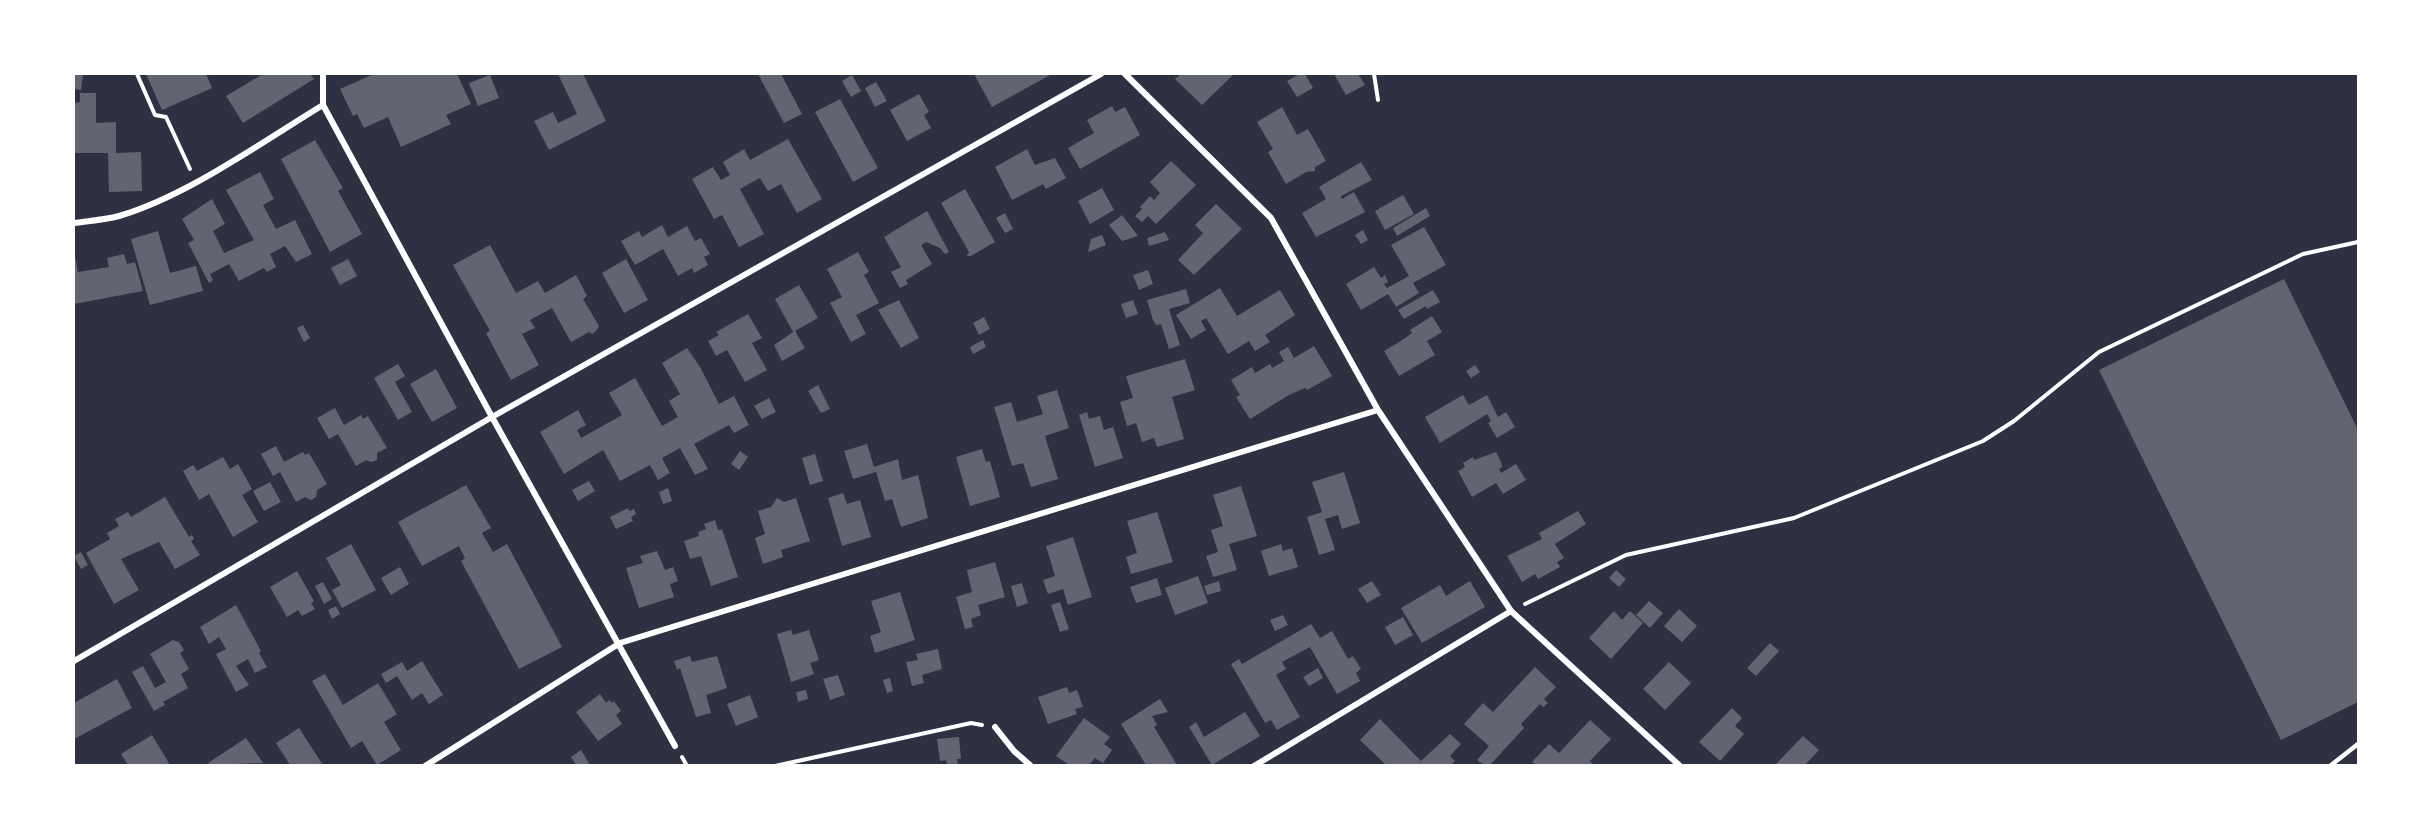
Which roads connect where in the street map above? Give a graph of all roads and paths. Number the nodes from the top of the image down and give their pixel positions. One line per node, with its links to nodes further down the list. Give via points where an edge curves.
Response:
1 (137, 74): 8 (path, via 155,115 166,117)
2 (323, 74): 7 (street)
3 (1101, 74): 12 (street)
4 (1125, 74): 11 (street, via 1270,218)
5 (1374, 74): 6 (path)
6 (1378, 100)
7 (323, 105): 8 (street); 12 (street)
8 (195, 181): 9 (street, via 117,216)
9 (74, 223)
10 (2358, 242): 13 (path, via 2302,254 2099,352 2014,422 1983,441 1794,518 1626,555)
11 (1378, 410): 13 (street); 14 (street)
12 (492, 417): 14 (street); 15 (street)
13 (1511, 611): 22 (street); 23 (street)
14 (620, 643): 18 (street); 19 (street)
15 (74, 661)
16 (995, 728): 20 (path, via 971,723); 21 (street)
17 (2358, 744): 24 (lane)
18 (675, 746)
19 (425, 765)
20 (775, 765)
21 (1031, 765)
22 (1254, 765)
23 (1680, 765)
24 (2330, 765)

